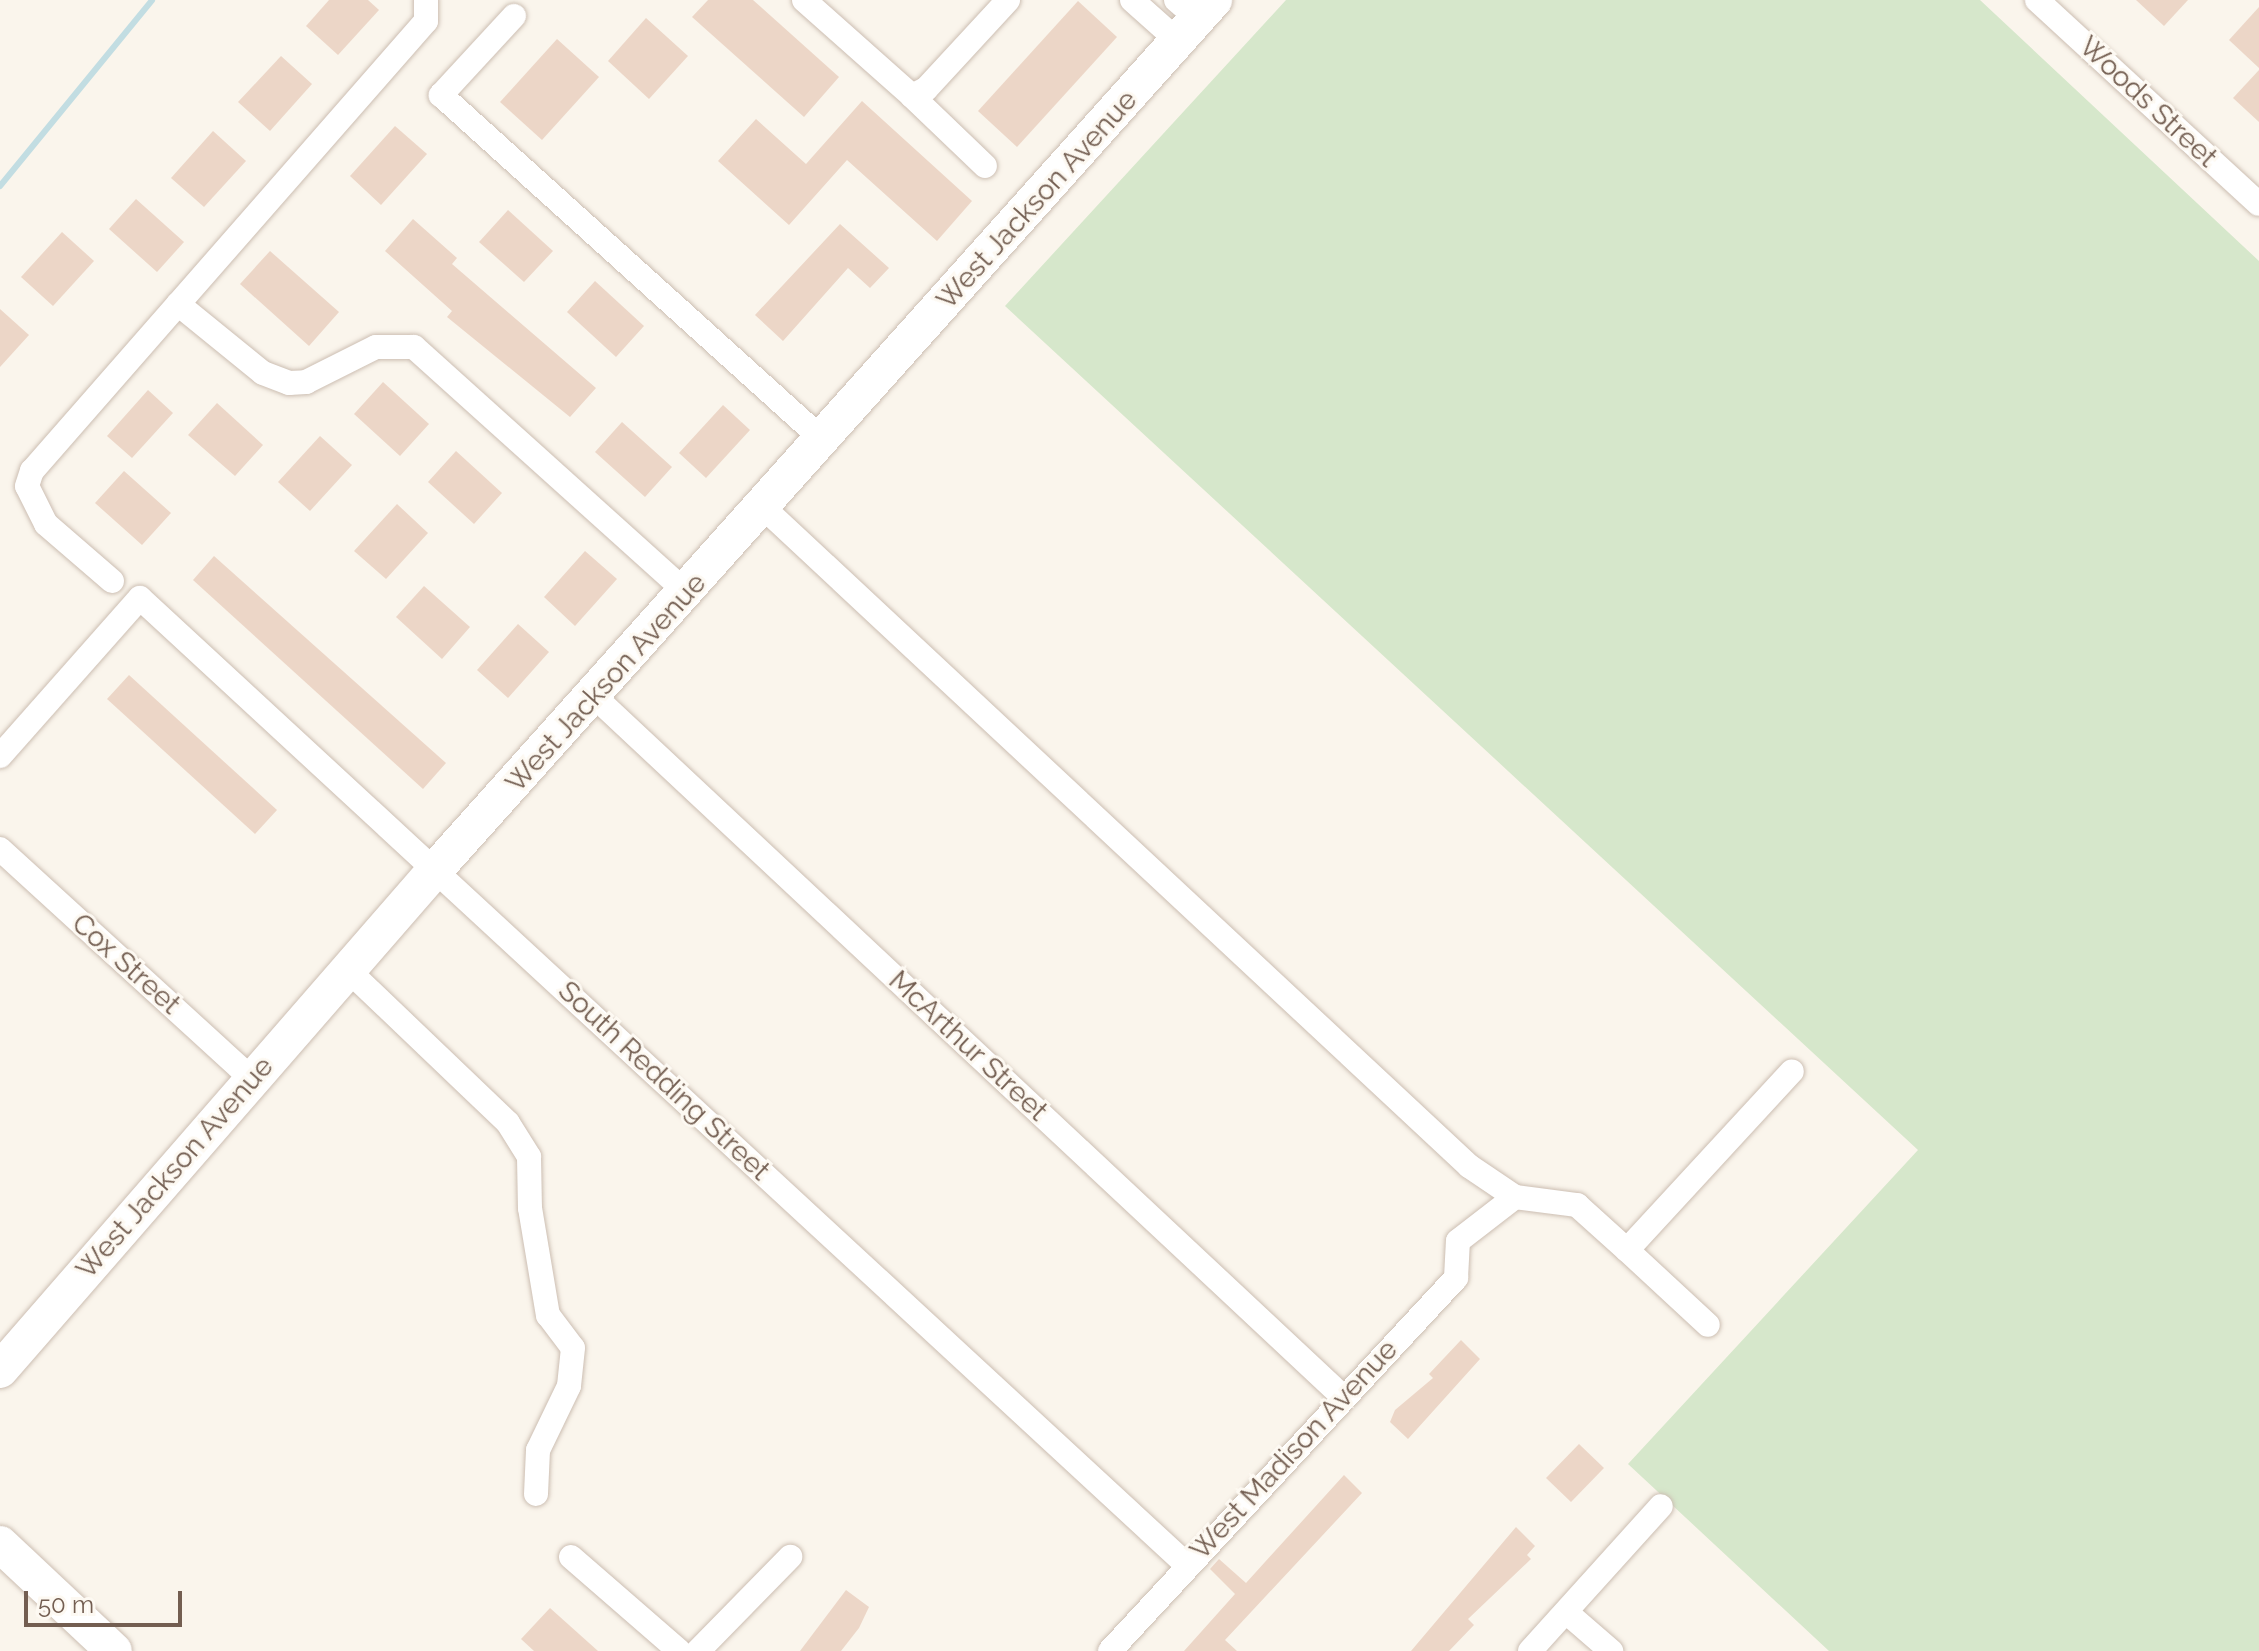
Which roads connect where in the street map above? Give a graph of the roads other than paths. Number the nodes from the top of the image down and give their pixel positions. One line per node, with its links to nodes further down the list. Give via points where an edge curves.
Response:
1 (426, 0): 11 (street, via 426,21)
2 (804, 0): 8 (street)
3 (1008, 0): 8 (street, via 926,89)
4 (1132, 0): 6 (street)
5 (2037, 0): 10 (street, Woods Street)
6 (1191, 15): 12 (street, West Jackson Avenue)
7 (514, 16): 12 (street, via 441,95)
8 (912, 96): 9 (street)
9 (985, 166)
10 (2259, 204)
11 (178, 304): 14 (street, via 32,471 27,486 46,524); 15 (street, via 263,373 289,383 306,382 376,347 414,347)
12 (823, 440): 13 (street, West Jackson Avenue)
13 (765, 509): 15 (street, West Jackson Avenue); 23 (street, via 1469,1166)
14 (112, 581)
15 (687, 593): 16 (street, West Jackson Avenue)
16 (595, 697): 19 (street, West Jackson Avenue); 27 (street, McArthur Street)
17 (0, 756): 19 (street, South Redding Street, via 140,598)
18 (0, 849): 22 (street, Cox Street)
19 (435, 870): 20 (street, West Jackson Avenue); 33 (street, South Redding Street)
20 (348, 970): 22 (street, West Jackson Avenue); 28 (street, via 508,1123 529,1157 530,1208 548,1315 573,1348 569,1386 538,1450)
21 (1792, 1071): 24 (street)
22 (252, 1079): 26 (street, West Jackson Avenue)
23 (1515, 1197): 24 (street, via 1577,1205); 27 (street, West Madison Avenue, via 1458,1241 1456,1278)
24 (1627, 1250): 25 (street)
25 (1708, 1325)
26 (0, 1370)
27 (1342, 1396): 33 (street, West Madison Avenue)
28 (536, 1494)
29 (1661, 1506): 34 (street)
30 (0, 1544): 35 (street)
31 (571, 1557): 36 (street)
32 (790, 1557): 37 (street)
33 (1187, 1565): 38 (street, West Madison Avenue)
34 (1566, 1612): 39 (street); 40 (street)
35 (114, 1651)
36 (679, 1651)
37 (698, 1651)
38 (1110, 1651)
39 (1530, 1651)
40 (1611, 1651)

